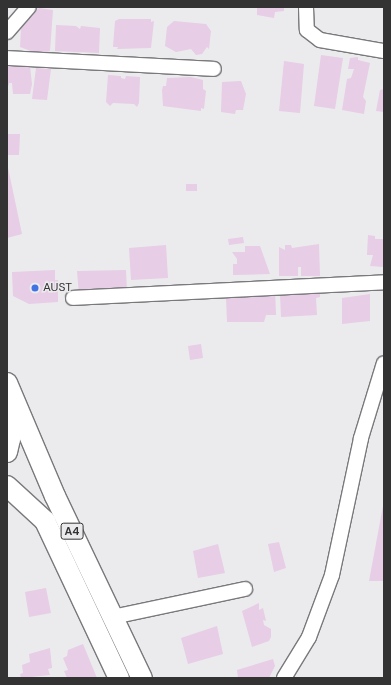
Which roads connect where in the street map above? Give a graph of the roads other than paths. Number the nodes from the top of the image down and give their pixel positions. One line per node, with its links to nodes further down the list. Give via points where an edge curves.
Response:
1 (29, 7): 3 (street)
2 (306, 7): 4 (street, via 307,30 320,40)
3 (7, 32)
4 (384, 51)
5 (7, 58): 6 (street)
6 (214, 69)
7 (384, 282): 8 (street)
8 (73, 298)
9 (384, 363): 18 (street, via 361,438 332,575 309,637)
10 (8, 387): 11 (highway); 15 (highway, A4, via 55,496)
11 (9, 430): 12 (highway)
12 (7, 452)
13 (7, 486): 16 (highway, A4, via 45,522)
14 (245, 589): 15 (street)
15 (113, 617): 17 (highway, A4)
16 (119, 678)
17 (142, 678)
18 (284, 678)

